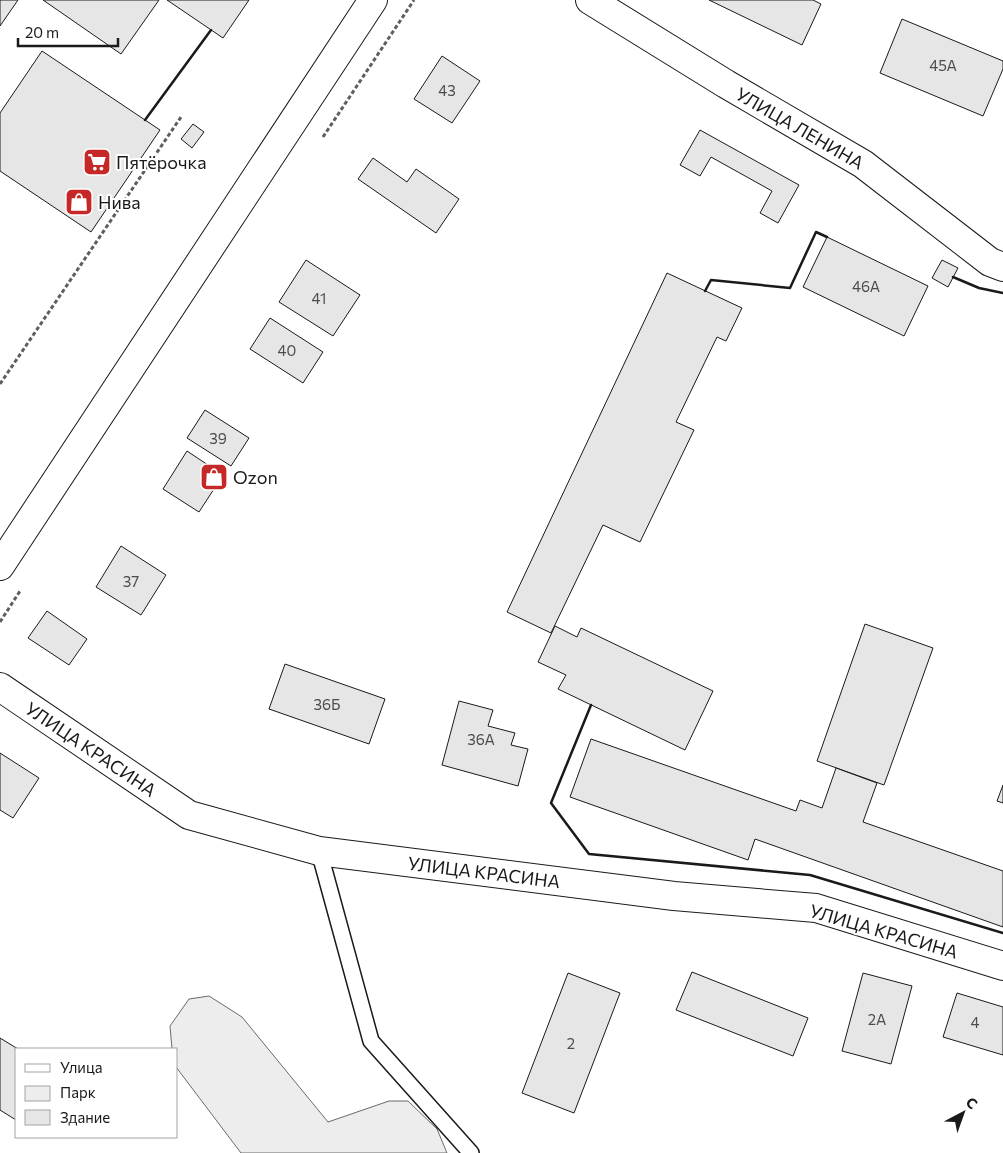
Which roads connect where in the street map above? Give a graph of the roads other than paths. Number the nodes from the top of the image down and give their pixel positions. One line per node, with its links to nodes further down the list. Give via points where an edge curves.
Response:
1 (373, 0): 4 (street)
2 (590, 0): 3 (street, УЛИЦА ЛЕНИНА, via 863,164 990,262)
3 (1003, 267)
4 (0, 566)
5 (0, 687): 6 (street, УЛИЦА КРАСИНА, via 189,815)
6 (319, 852): 7 (street, УЛИЦА КРАСИНА, via 674,896 816,908); 8 (lane, via 371,1041)
7 (1003, 966)
8 (471, 1153)

